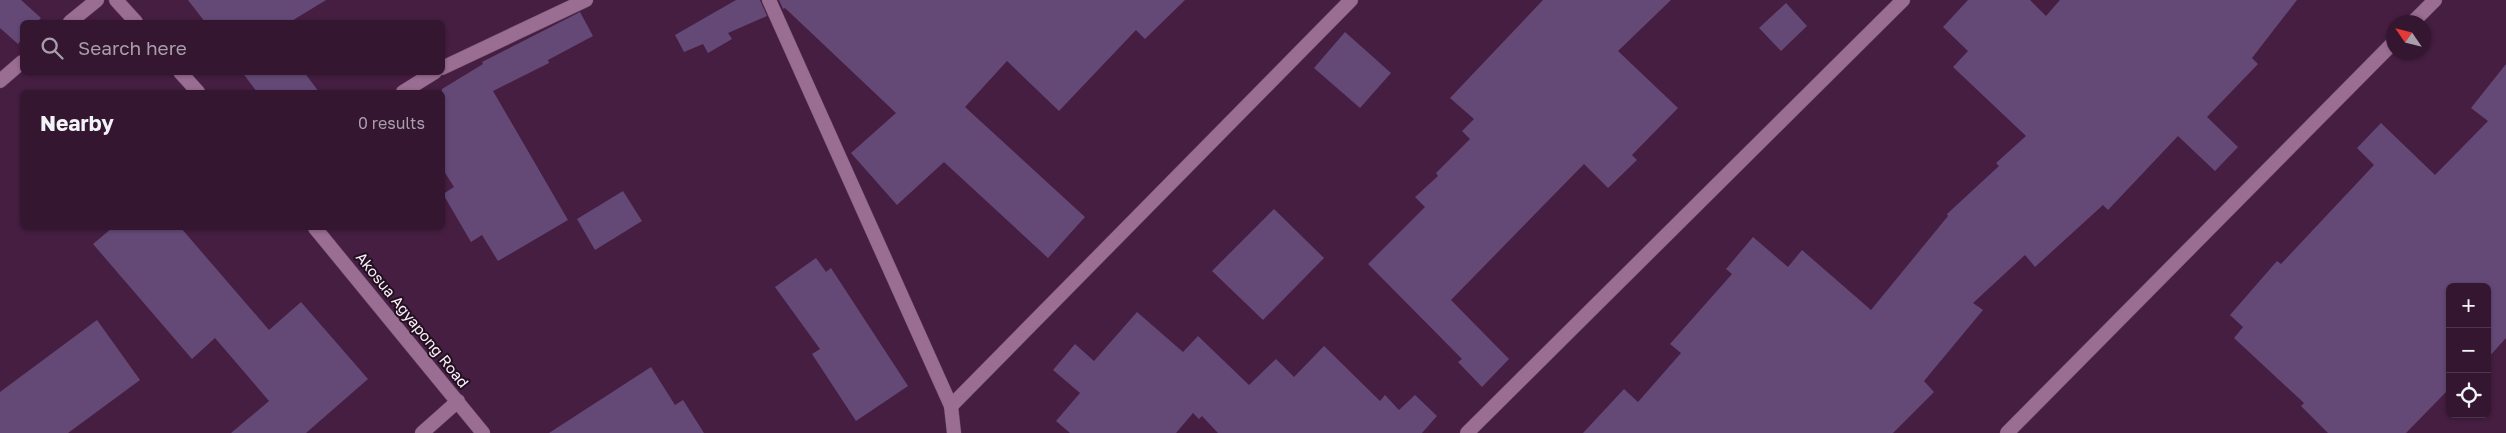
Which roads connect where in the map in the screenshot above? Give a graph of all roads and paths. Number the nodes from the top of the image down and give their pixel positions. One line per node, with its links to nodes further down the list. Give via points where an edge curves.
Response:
1 (97, 0): 9 (street)
2 (116, 0): 10 (street)
3 (586, 0): 13 (street)
4 (769, 0): 21 (street)
5 (1351, 0): 21 (street)
6 (1904, 0): 25 (street)
7 (2435, 0): 8 (street)
8 (2420, 15)
9 (72, 20)
10 (134, 20)
11 (2386, 50): 26 (street)
12 (20, 64): 16 (street)
13 (445, 67)
14 (183, 75): 17 (street)
15 (430, 75): 18 (street)
16 (0, 81)
17 (196, 90)
18 (406, 90)
19 (317, 230): 20 (street, Akosua Agyapong Road)
20 (458, 401): 22 (street); 23 (street, Akosua Agyapong Road)
21 (951, 406): 24 (street)
22 (422, 433)
23 (484, 433)
24 (954, 433)
25 (1467, 433)
26 (2007, 433)

